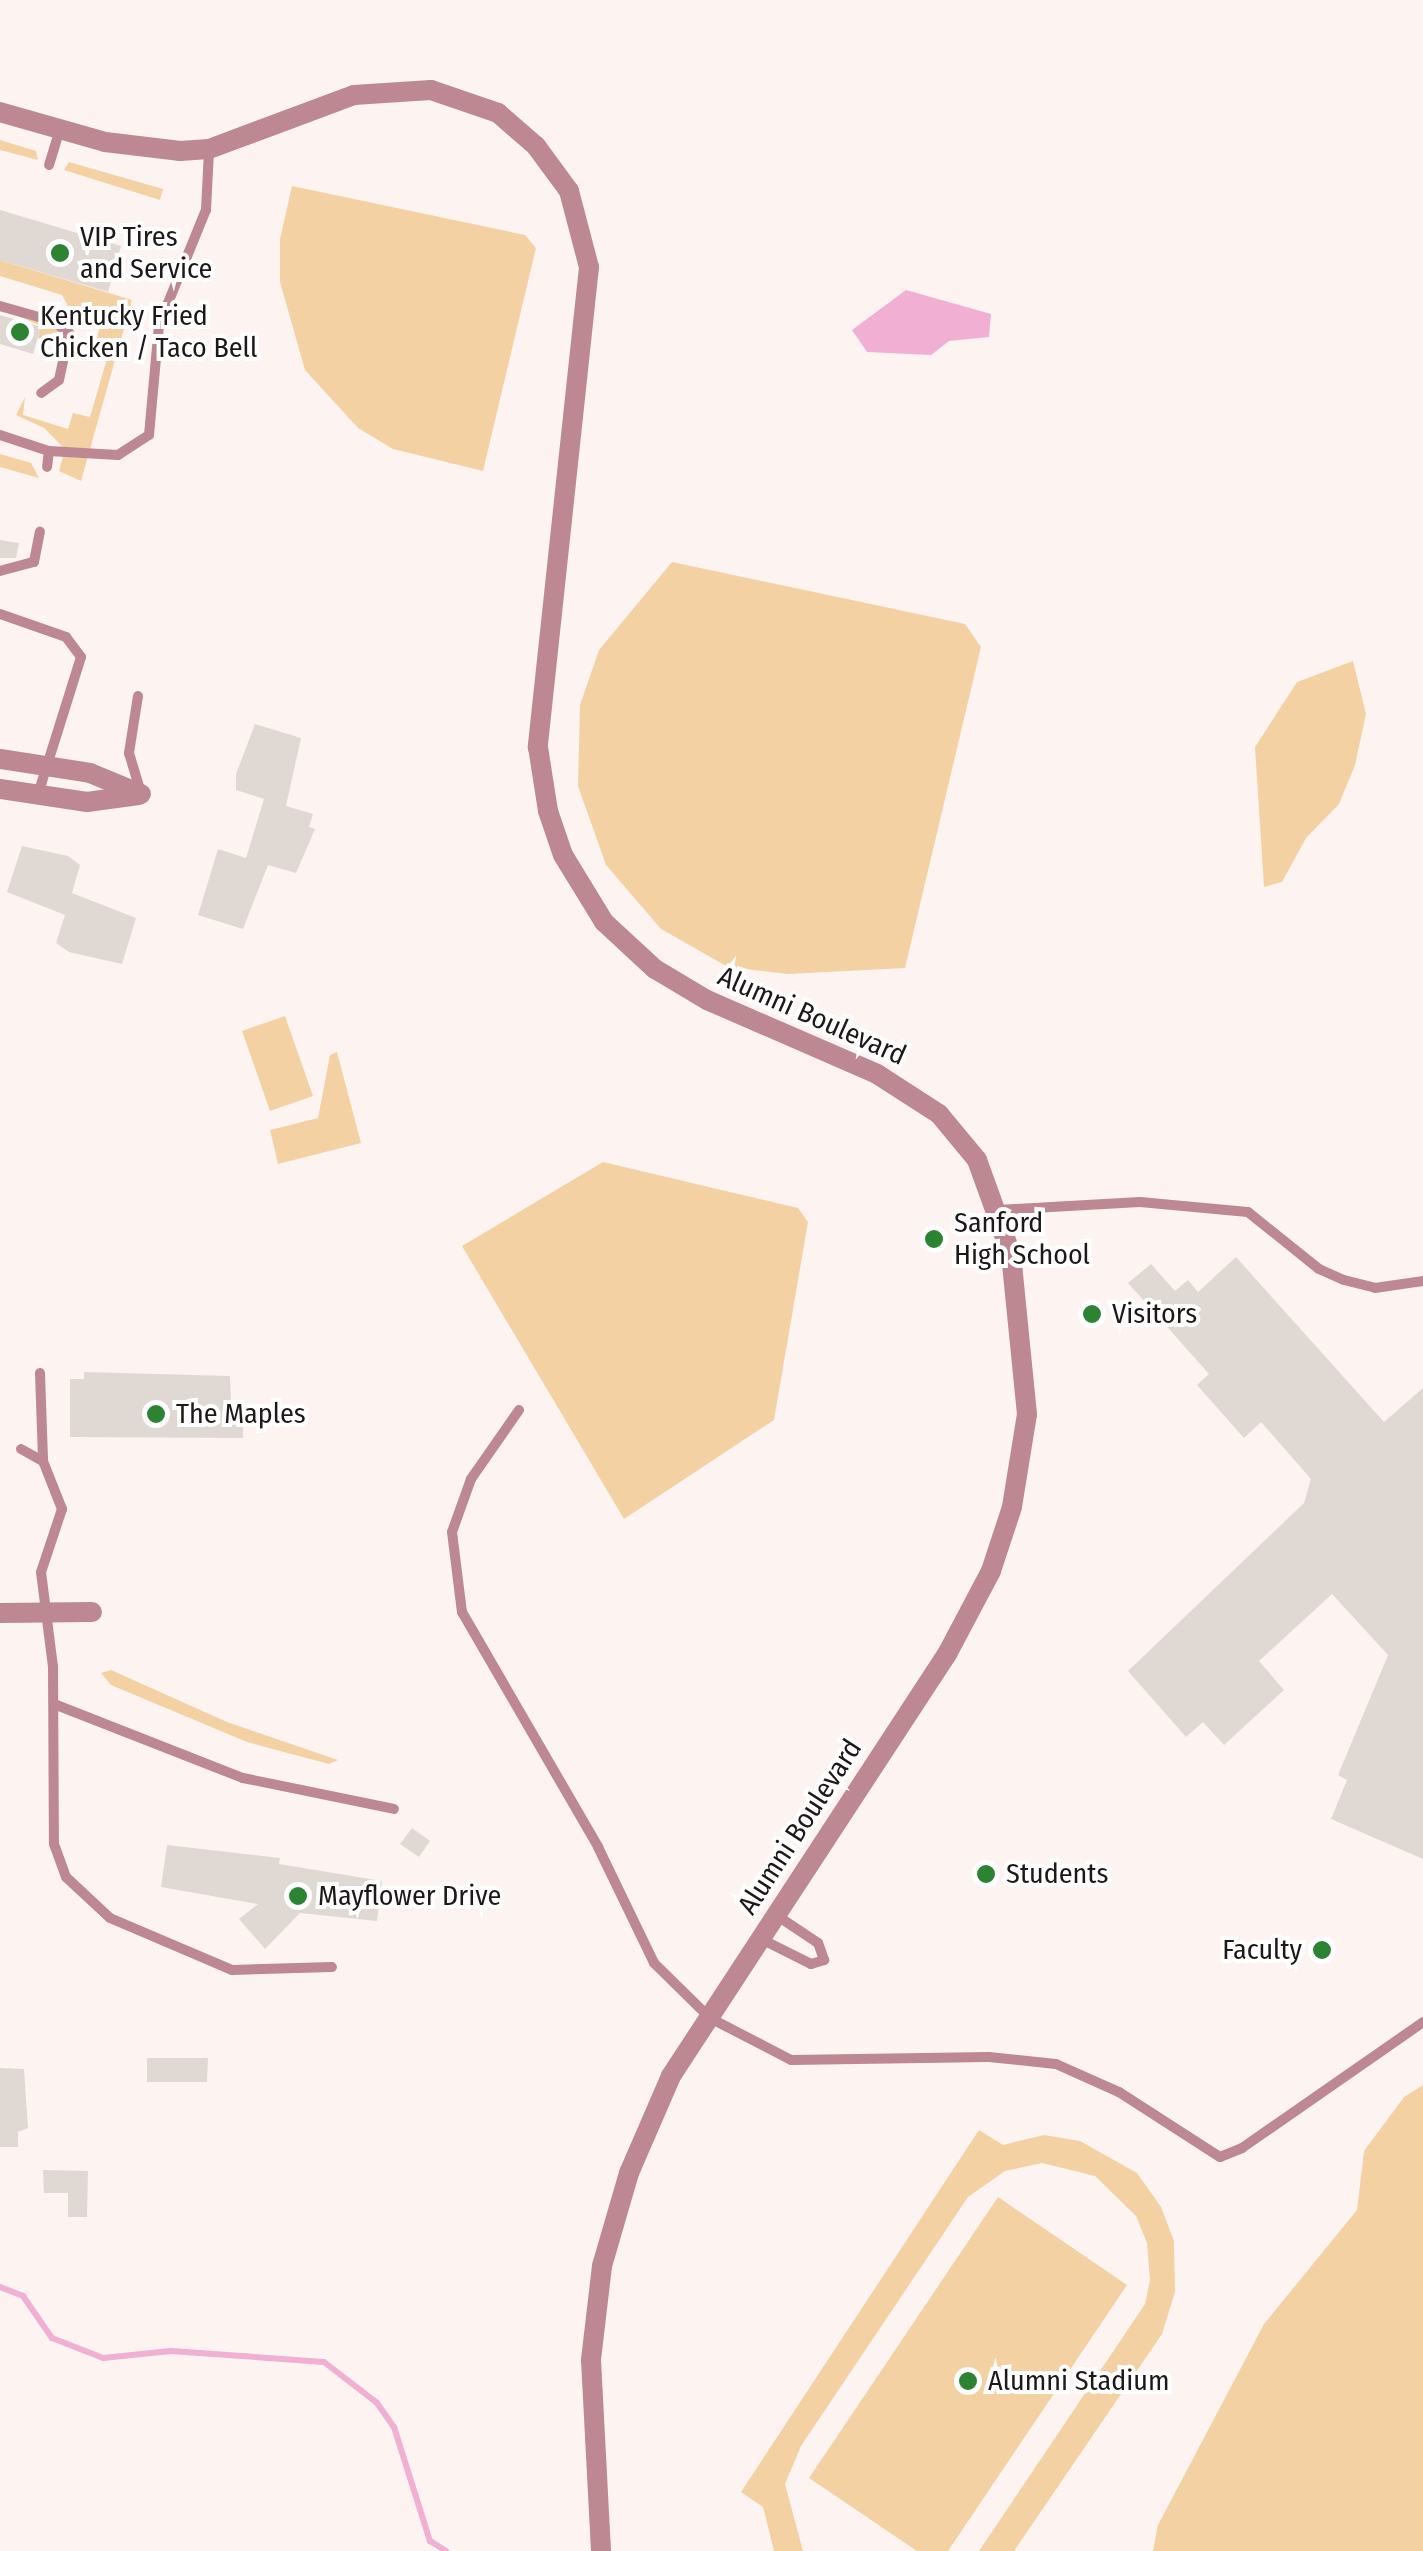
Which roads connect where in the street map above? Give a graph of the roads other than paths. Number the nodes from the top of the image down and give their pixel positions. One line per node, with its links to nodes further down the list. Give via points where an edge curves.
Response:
1 (0, 112): 2 (street, Alumni Boulevard)
2 (60, 129): 3 (street, Alumni Boulevard, via 145,150); 4 (lane)
3 (209, 148): 8 (lane, via 206,210 159,325 149,435 118,455); 19 (street, Alumni Boulevard, via 354,96 431,90 498,114 552,165 580,216 589,268 538,746 563,855 604,922 654,969 707,1000 877,1074 932,1108 977,1160)
4 (49, 166)
5 (0, 306): 6 (lane, via 53,321 68,333 59,380)
6 (41, 393)
7 (0, 435): 8 (lane)
8 (49, 451): 9 (lane)
9 (46, 467)
10 (40, 532): 11 (lane, via 34,562)
11 (0, 571)
12 (0, 614): 15 (lane, via 66,637 80,657)
13 (138, 696): 17 (lane, via 129,754)
14 (0, 759): 15 (street)
15 (44, 769): 17 (street, via 90,773); 18 (lane)
16 (0, 789): 18 (street)
17 (141, 794): 18 (street, via 87,802)
18 (37, 795)
19 (998, 1210): 20 (lane, via 1140,1202 1248,1212 1319,1269 1344,1280 1375,1288); 30 (street, Alumni Boulevard, via 1018,1288 1027,1367 1024,1449 1001,1545 947,1654)
20 (1423, 1281)
21 (40, 1373): 24 (lane)
22 (520, 1410): 33 (lane, via 471,1479 452,1532 462,1612 598,1846 654,1963)
23 (21, 1449): 24 (lane)
24 (43, 1461): 25 (lane, via 62,1510 42,1572)
25 (43, 1612): 26 (street); 27 (street); 28 (lane)
26 (92, 1612)
27 (0, 1614)
28 (54, 1704): 29 (lane, via 242,1778); 32 (lane, via 54,1844 78,1894 110,1918 232,1970)
29 (394, 1809)
30 (775, 1914): 31 (street, Alumni Boulevard); 31 (lane, via 818,1943 824,1960 810,1964)
31 (760, 1938): 33 (street, Alumni Boulevard)
32 (332, 1967)
33 (710, 2018): 34 (lane, via 791,2060 989,2057 1056,2064 1119,2092 1220,2156 1242,2148); 35 (street, Alumni Boulevard, via 671,2076 642,2140 602,2266 590,2426)
34 (1423, 2022)
35 (601, 2551)

